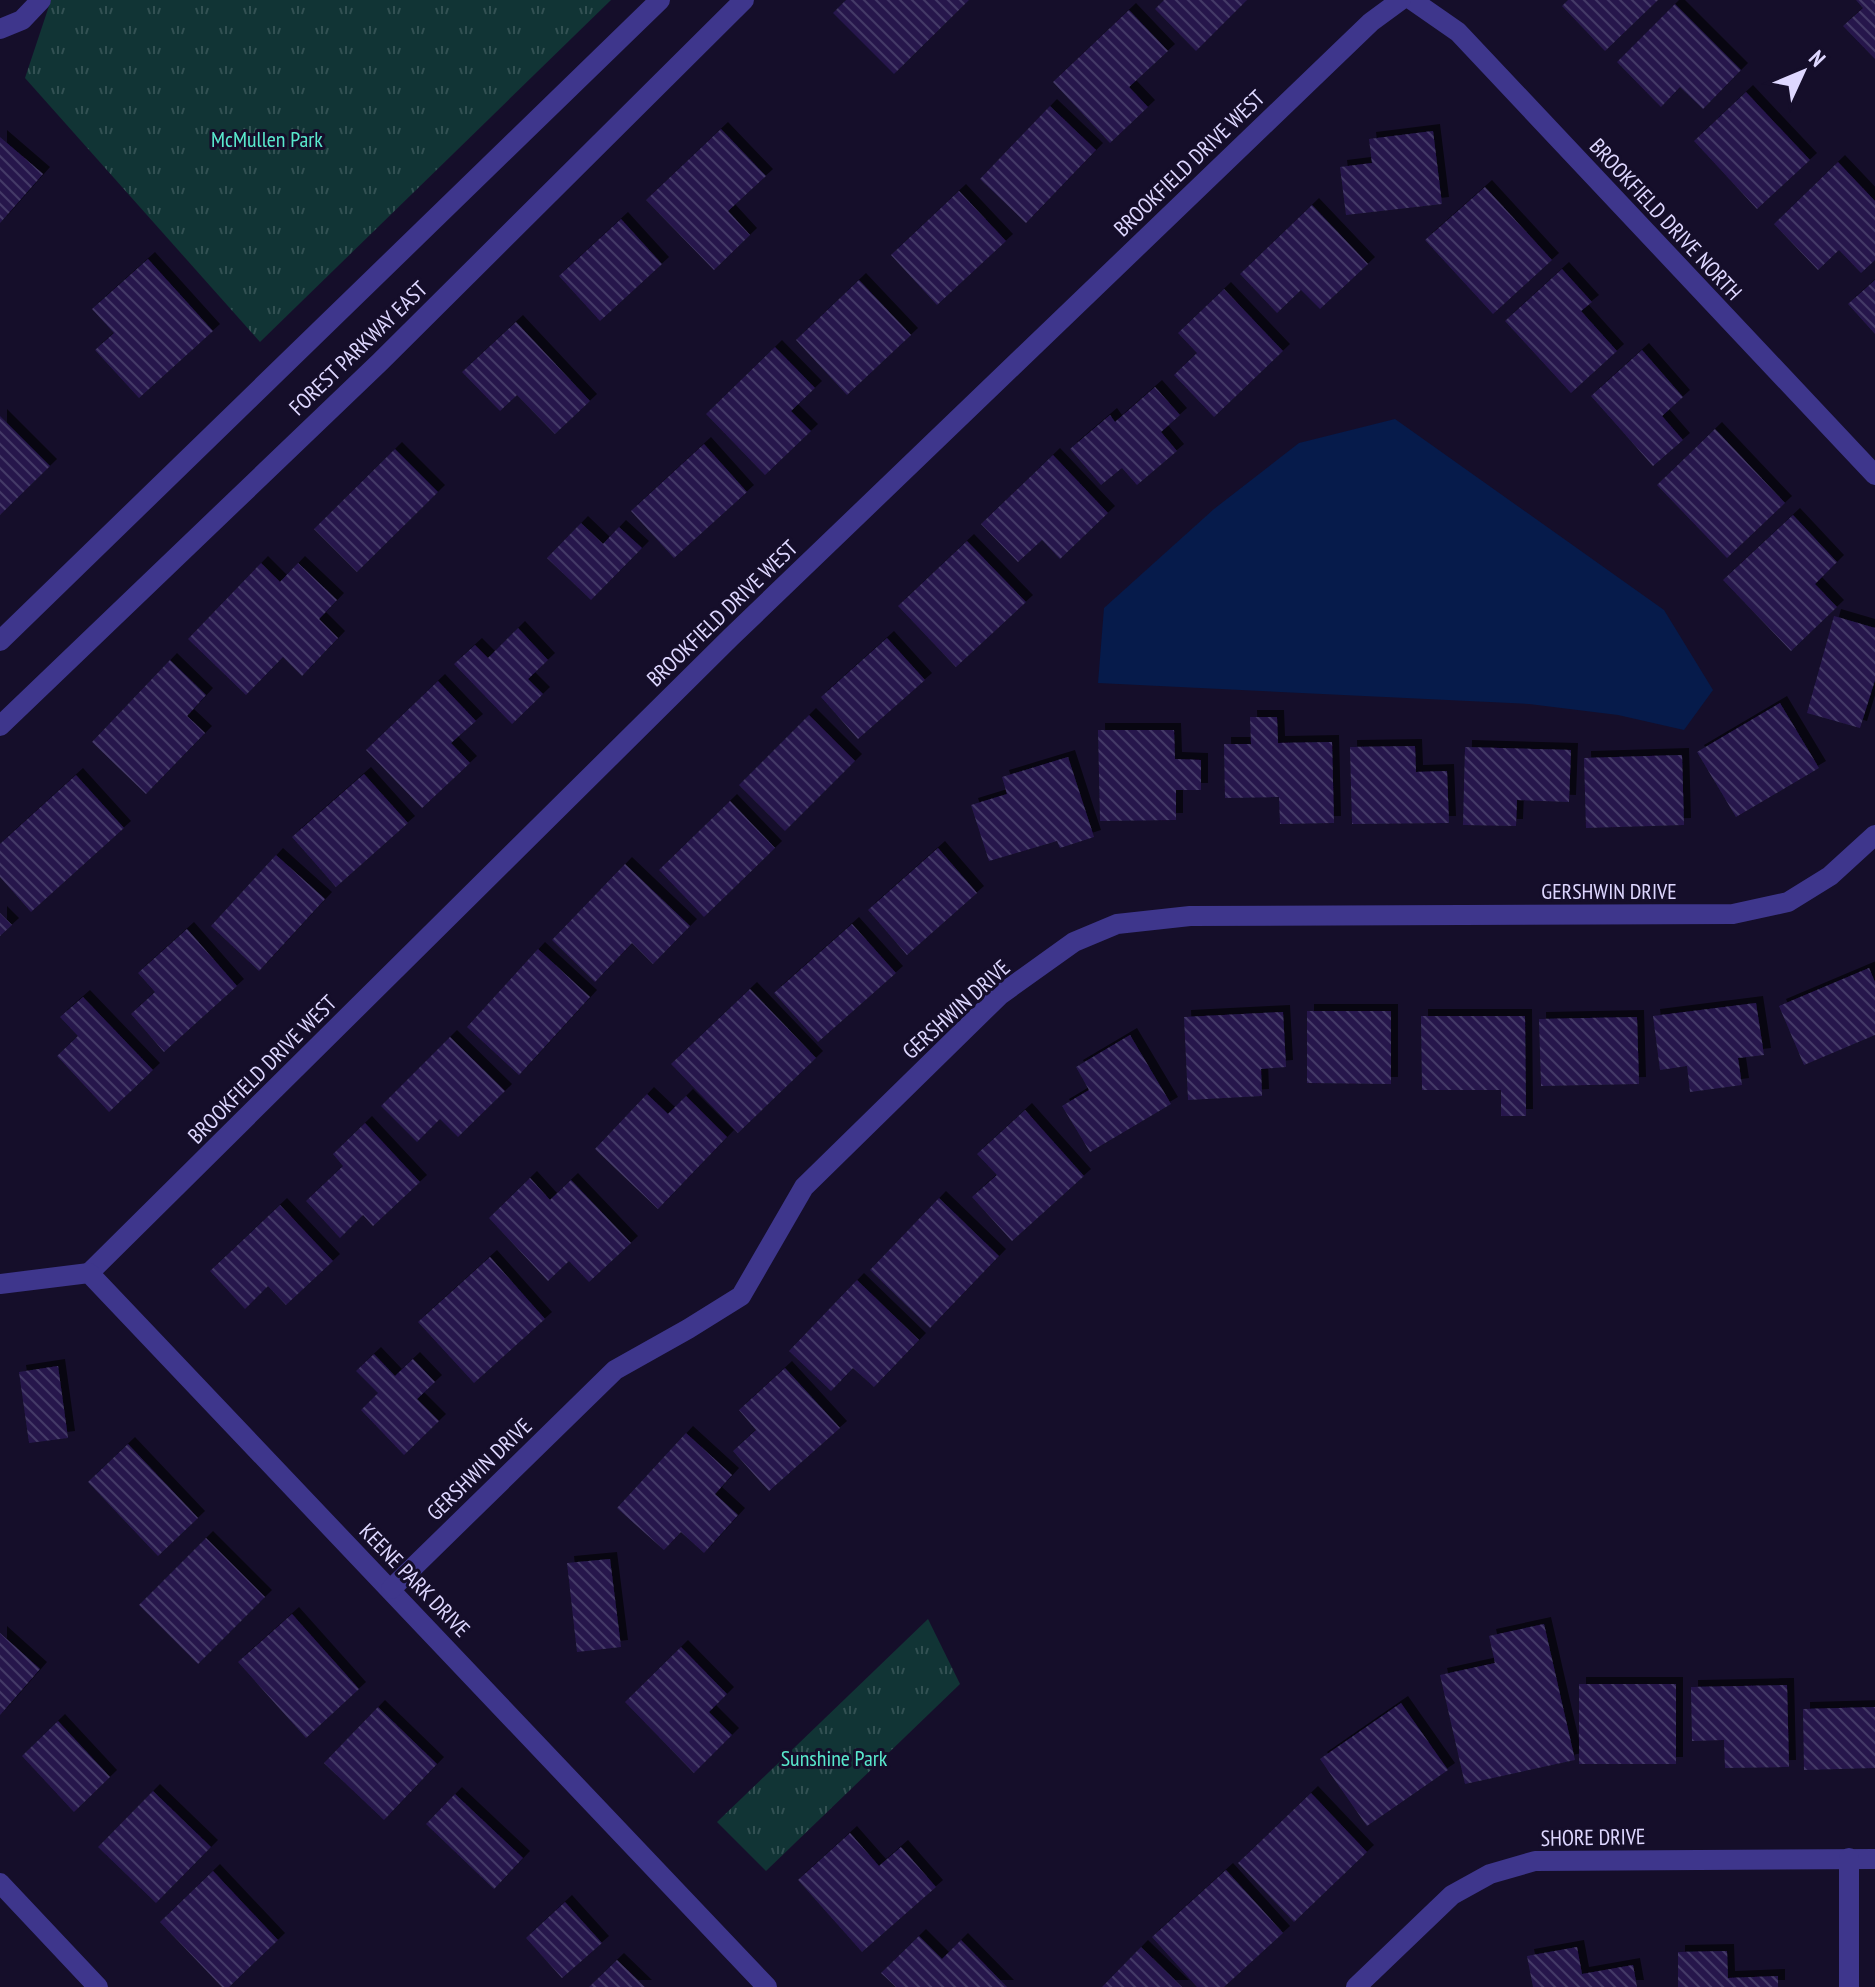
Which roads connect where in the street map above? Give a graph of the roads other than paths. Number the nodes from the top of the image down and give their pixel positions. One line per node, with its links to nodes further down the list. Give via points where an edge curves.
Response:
1 (41, 0): 5 (street, via 22,20)
2 (660, 0): 7 (street, FOREST PARKWAY EAST)
3 (1410, 1): 6 (street, BROOKFIELD DRIVE NORTH, via 1458,32); 10 (street, BROOKFIELD DRIVE WEST, via 1371,22 731,637)
4 (735, 3): 8 (street, FOREST PARKWAY EAST, via 380,362)
5 (0, 29)
6 (1875, 475)
7 (0, 641)
8 (0, 726)
9 (1875, 835): 12 (street, GERSHWIN DRIVE, via 1830,876 1788,902 1733,914 1190,916 1117,924 1074,942 1000,995 804,1187 741,1296 615,1370)
10 (89, 1273): 11 (street); 12 (street, KEENE PARK DRIVE)
11 (0, 1284)
12 (391, 1589): 17 (street, KEENE PARK DRIVE)
13 (1849, 1858): 14 (street, SHORE DRIVE); 18 (street, SHORE DRIVE, via 1535,1861 1490,1874 1452,1895); 19 (street)
14 (1875, 1859)
15 (0, 1883): 16 (street)
16 (98, 1987)
17 (767, 1987)
18 (1356, 1987)
19 (1849, 1987)

